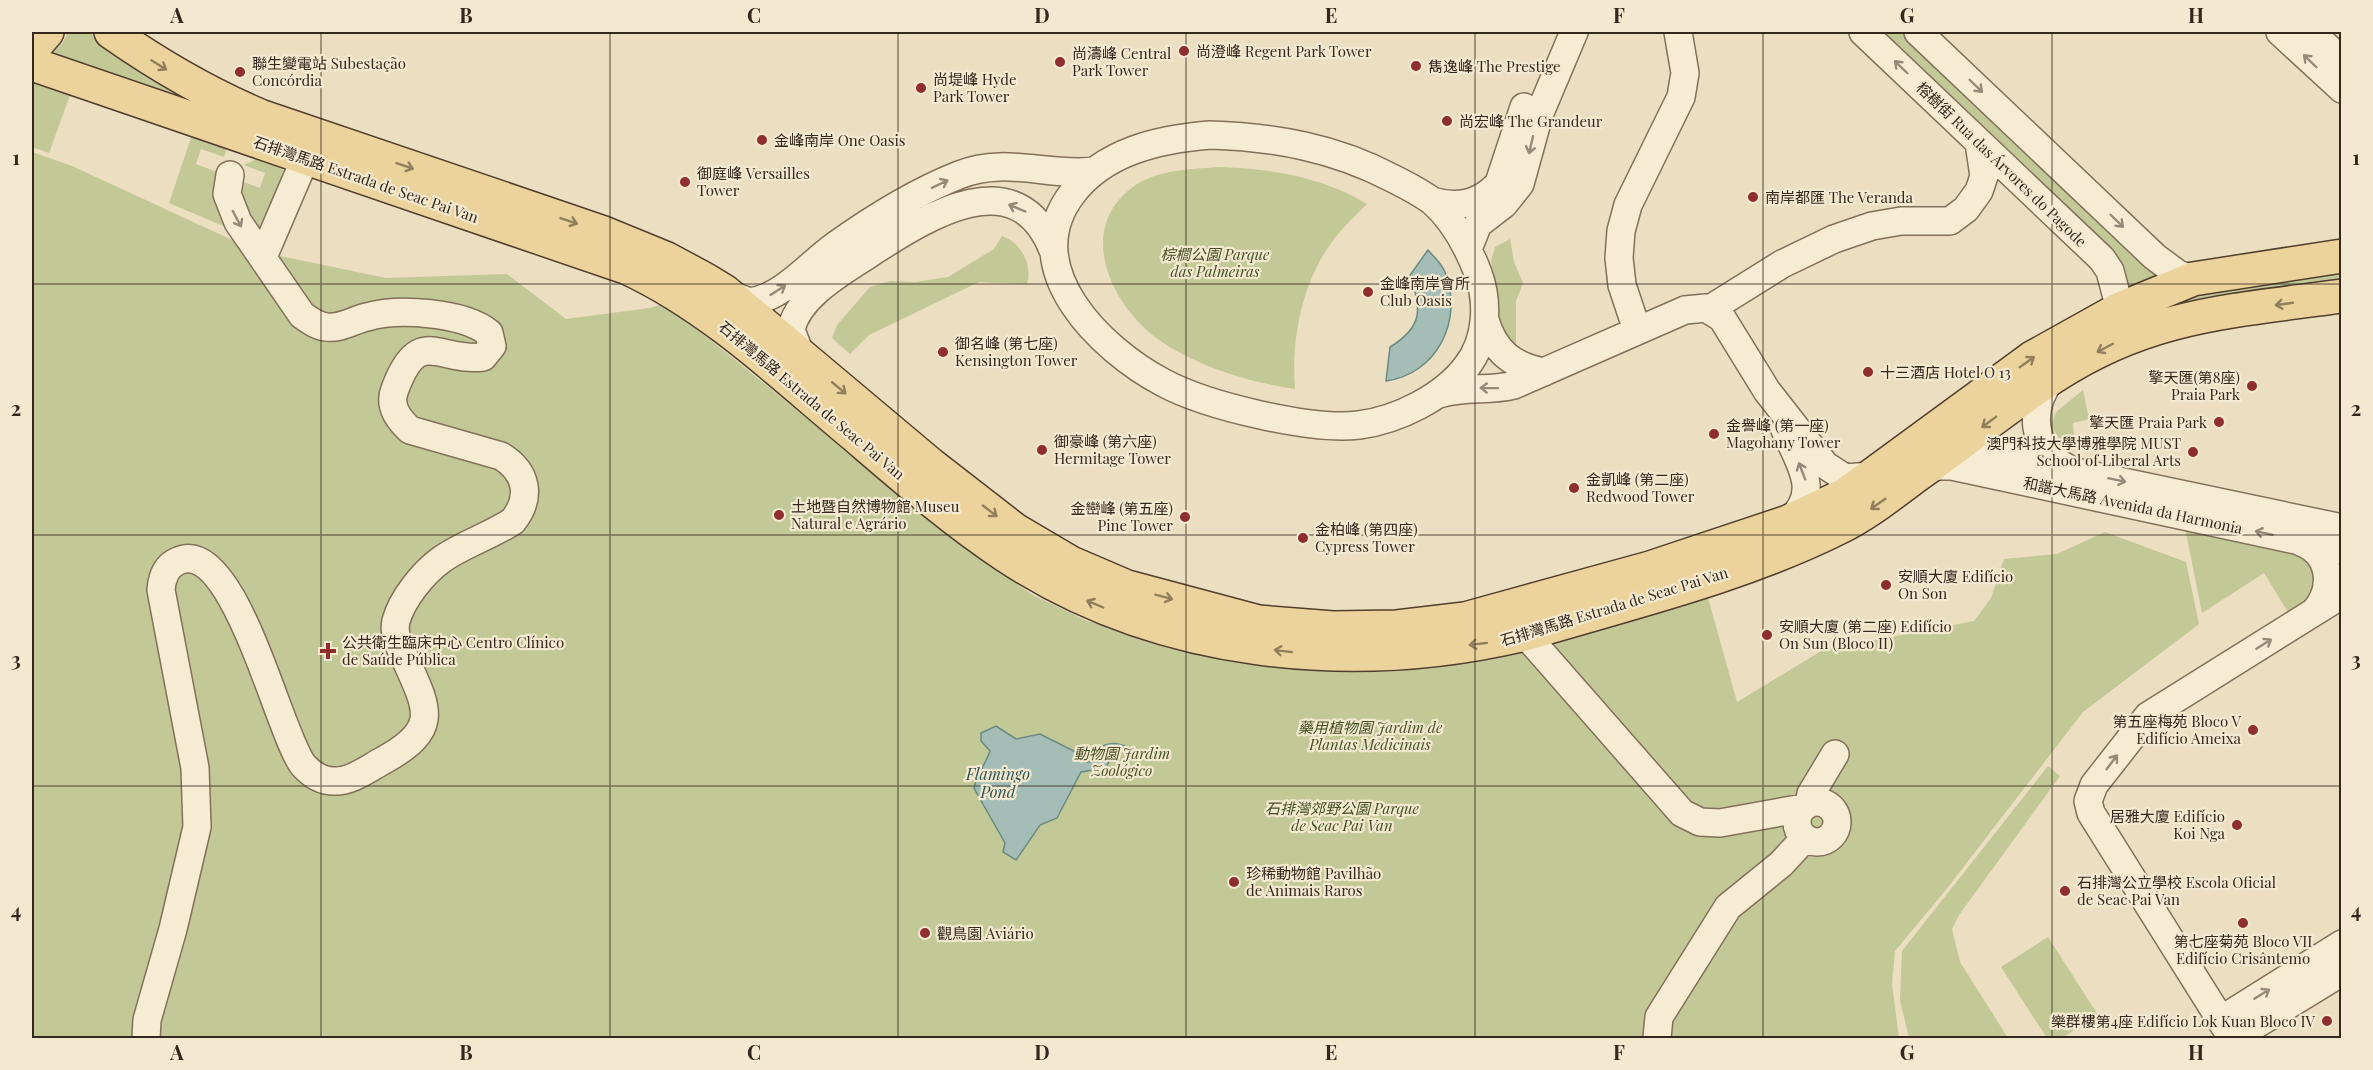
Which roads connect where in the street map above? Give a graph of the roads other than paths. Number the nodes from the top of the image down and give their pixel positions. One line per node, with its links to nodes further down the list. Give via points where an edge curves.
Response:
1 (47, 32): 10 (main road)
2 (111, 32): 24 (main road, 石排灣馬路 Estrada de Seac Pai Van, one-way to 24, via 178,76 228,102 349,148 609,235 667,259)
3 (1556, 32): 18 (street, via 1526,100 1499,183 1471,203 1456,206)
4 (1574, 32): 19 (street, one-way to 19, via 1539,115 1520,184 1504,204 1478,224)
5 (1678, 32): 30 (street, via 1685,73 1681,97 1628,205 1621,231 1622,285)
6 (1863, 32): 14 (street, 榕樹街 Rua das Árvores do Pagode, one-way to 6)
7 (1918, 32): 23 (street, one-way to 23, via 2156,257 2178,274)
8 (2280, 32): 13 (street, one-way to 8)
9 (2311, 32): 11 (street)
10 (32, 49)
11 (2342, 61)
12 (32, 64): 15 (main road, 石排灣馬路 Estrada de Seac Pai Van)
13 (2342, 89)
14 (1979, 143): 26 (street, via 1984,176 1979,191 1966,209 1950,221 1901,221 1834,239 1782,264); 27 (street, 榕樹街 Rua das Árvores do Pagode, via 2102,259 2110,271)
15 (236, 158): 16 (main road, 石排灣馬路 Estrada de Seac Pai Van); 22 (street, one-way to 22, via 227,194 238,222)
16 (305, 159): 22 (street); 48 (main road, 石排灣馬路 Estrada de Seac Pai Van, one-way to 16, via 1491,642 1377,655 1296,653 1204,639 1093,603 997,549 946,512 721,324 660,283 628,268)
17 (1095, 171): 18 (street, via 1131,151 1167,140 1210,135 1261,138 1340,155 1377,170); 20 (street, via 1079,185 1060,212); 24 (street, one-way to 17, via 749,302 775,294 820,256 884,213 960,175 1013,165)
18 (1432, 201): 19 (street)
19 (1468, 249): 28 (street, via 1481,280)
20 (1053, 250): 31 (street, one-way to 31, via 1043,226 1014,205 976,201 942,212 848,268 796,312 791,330); 35 (street, via 1061,282 1074,304 1116,352 1167,385 1205,400 1299,421 1357,426 1396,415)
21 (2342, 256): 23 (main road, 石排灣馬路 Estrada de Seac Pai Van)
22 (263, 257): 56 (street, via 302,315 319,325 340,327 368,316 414,312 451,318 489,333 492,346 483,357 438,350 413,357 404,366 392,397 394,410 410,430 501,456 513,463 521,473 525,498 522,511 513,521 441,560 413,589 396,623 397,640 425,707 420,731 403,749 348,779 322,779 302,763 240,610 210,565 191,558 181,559 166,571 161,590 195,768 197,827 147,1020)
23 (2193, 279): 27 (main road, 石排灣馬路 Estrada de Seac Pai Van)
24 (724, 291): 31 (main road, 石排灣馬路 Estrada de Seac Pai Van)
25 (2342, 296): 29 (main road, 石排灣馬路 Estrada de Seac Pai Van, one-way to 29, via 2204,314)
26 (1710, 309): 30 (street, via 1685,310); 34 (street, via 1722,318)
27 (2120, 309): 29 (street); 36 (main road, 石排灣馬路 Estrada de Seac Pai Van, one-way to 27, via 2032,358)
28 (1485, 320): 32 (street, via 1496,347 1509,360 1525,369); 35 (street, via 1473,358 1453,383)
29 (2158, 325): 33 (main road, 石排灣馬路 Estrada de Seac Pai Van, one-way to 33, via 2114,343)
30 (1637, 330): 32 (street)
31 (801, 356): 42 (main road, 石排灣馬路 Estrada de Seac Pai Van, one-way to 42, via 1015,530 1061,557 1127,587 1258,622 1333,628 1397,627 1465,619 1650,568)
32 (1544, 372): 35 (street, one-way to 35, via 1508,387 1470,387)
33 (2054, 376): 37 (main road, 石排灣馬路 Estrada de Seac Pai Van, one-way to 37); 39 (street, via 2037,404 2038,438 2059,464)
34 (1767, 391): 41 (street, via 1834,473 1845,478); 42 (street, one-way to 34, via 1801,508 1808,490)
35 (1433, 397)
36 (1967, 406): 37 (main road, via 1955,429); 38 (main road, 石排灣馬路 Estrada de Seac Pai Van)
37 (1957, 447): 38 (main road, 石排灣馬路 Estrada de Seac Pai Van); 39 (street, 和諧大馬路 Avenida da Harmonia); 40 (street, via 1970,466)
38 (1918, 458): 40 (street, 和諧大馬路 Avenida da Harmonia, via 1938,466); 41 (main road, 石排灣馬路 Estrada de Seac Pai Van); 48 (main road, 石排灣馬路 Estrada de Seac Pai Van, one-way to 48, via 1859,517 1794,548)
39 (2074, 471): 43 (street, 和諧大馬路 Avenida da Harmonia, one-way to 43)
40 (1981, 473): 44 (street, 和諧大馬路 Avenida da Harmonia, one-way to 40)
41 (1871, 476): 42 (main road, 石排灣馬路 Estrada de Seac Pai Van, via 1845,495)
42 (1788, 522)
43 (2342, 528)
44 (2294, 539): 45 (street, 和諧大馬路 Avenida da Harmonia); 47 (street, via 2318,552 2325,564 2327,591)
45 (2342, 549)
46 (2342, 592): 47 (street)
47 (2313, 614): 55 (street, one-way to 47, via 2091,813 2089,797 2148,716)
48 (1525, 634): 50 (street, via 1682,813 1700,822 1720,823)
49 (1835, 754): 50 (street)
50 (1806, 806): 51 (street, via 1797,820); 51 (street, via 1821,803 1832,809 1836,827 1824,841)
51 (1805, 838): 57 (street, via 1781,864 1728,907 1659,1017)
52 (2342, 944): 55 (street, one-way to 52)
53 (2342, 972): 54 (street)
54 (2273, 1014): 55 (street); 58 (street, via 2265,1023)
55 (2229, 1032)
56 (146, 1038)
57 (1657, 1038)
58 (2262, 1038)

